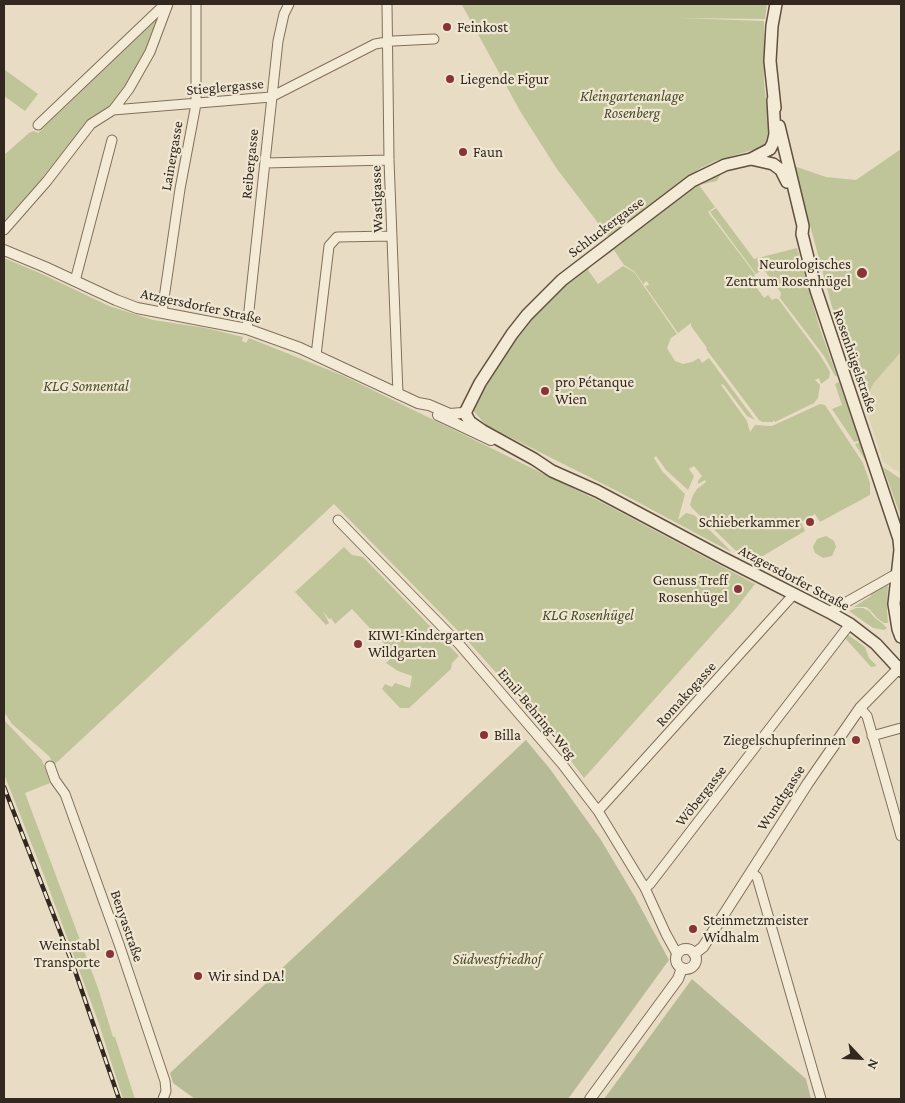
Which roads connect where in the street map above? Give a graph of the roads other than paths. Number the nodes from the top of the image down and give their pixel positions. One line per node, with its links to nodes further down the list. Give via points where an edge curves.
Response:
1 (166, 4): 11 (street, via 150,52); 12 (street)
2 (196, 4): 10 (street, Lainergasse)
3 (289, 4): 8 (street, Reibergasse, via 278,41)
4 (387, 4): 7 (street, Wastlgasse)
5 (776, 4): 9 (main road, Rosenhügelstraße, via 770,61)
6 (434, 39): 7 (street, Stieglergasse)
7 (387, 42): 8 (street, Stieglergasse, via 375,44); 15 (street, Wastlgasse)
8 (271, 97): 10 (street, Stieglergasse); 16 (street, Reibergasse)
9 (773, 100): 14 (main road, Schluckergasse, via 773,143 770,149); 18 (main road, Rosenhügelstraße, via 803,226)
10 (196, 104): 11 (street, Stieglergasse); 22 (street, Lainergasse)
11 (113, 110): 17 (street, via 91,124)
12 (38, 125)
13 (112, 140): 21 (street)
14 (751, 159): 18 (main road, via 773,164 784,175); 27 (main road, Schluckergasse, via 725,165 692,182 562,280 512,334)
15 (389, 160): 16 (street); 19 (street, Wastlgasse)
16 (265, 163): 23 (street, Reibergasse)
17 (4, 230)
18 (802, 234): 30 (main road, Rosenhügelstraße, via 828,330 895,523 900,550)
19 (392, 236): 24 (street, via 337,237 328,246); 25 (street, Wastlgasse)
20 (4, 250): 21 (street, Atzgersdorfer Straße)
21 (75, 281): 22 (street, Atzgersdorfer Straße, via 137,308)
22 (162, 312): 23 (street, Atzgersdorfer Straße)
23 (247, 329): 24 (street, Atzgersdorfer Straße)
24 (316, 355): 25 (street, Atzgersdorfer Straße)
25 (398, 394): 26 (street, Atzgersdorfer Straße)
26 (418, 403): 27 (street, Atzgersdorfer Straße, via 450,414); 28 (street, Atzgersdorfer Straße, via 460,427)
27 (466, 411): 28 (main road, Atzgersdorfer Straße, via 473,425)
28 (503, 443): 31 (main road, Atzgersdorfer Straße)
29 (338, 520): 40 (street, Emil-Behring-Weg, via 468,654)
30 (896, 574): 32 (street); 34 (main road, Rosenhügelstraße, via 894,604)
31 (794, 594): 32 (main road, Atzgersdorfer Straße); 40 (street, Romakogasse)
32 (829, 612): 33 (main road, Atzgersdorfer Straße)
33 (850, 624): 35 (main road, Atzgersdorfer Straße); 43 (street, Wöbergasse)
34 (901, 637)
35 (900, 668): 36 (street, Wundtgasse)
36 (860, 708): 38 (street, via 867,716); 42 (street, Wundtgasse)
37 (901, 728): 38 (street)
38 (872, 736): 41 (street)
39 (50, 766): 47 (street, Benyastraße, via 55,780 66,794 119,944 164,1081 166,1091)
40 (598, 811): 43 (street, Emil-Behring-Weg)
41 (901, 836)
42 (751, 872): 45 (street, Wundtgasse, via 703,947); 49 (street, via 757,877)
43 (645, 888): 44 (street, Emil-Behring-Weg)
44 (677, 954): 45 (street, via 686,949); 46 (street, via 677,964)
45 (694, 954): 46 (street, via 696,960 692,966)
46 (682, 968): 48 (street, via 678,979)
47 (163, 1099)
48 (590, 1099)
49 (821, 1099)

